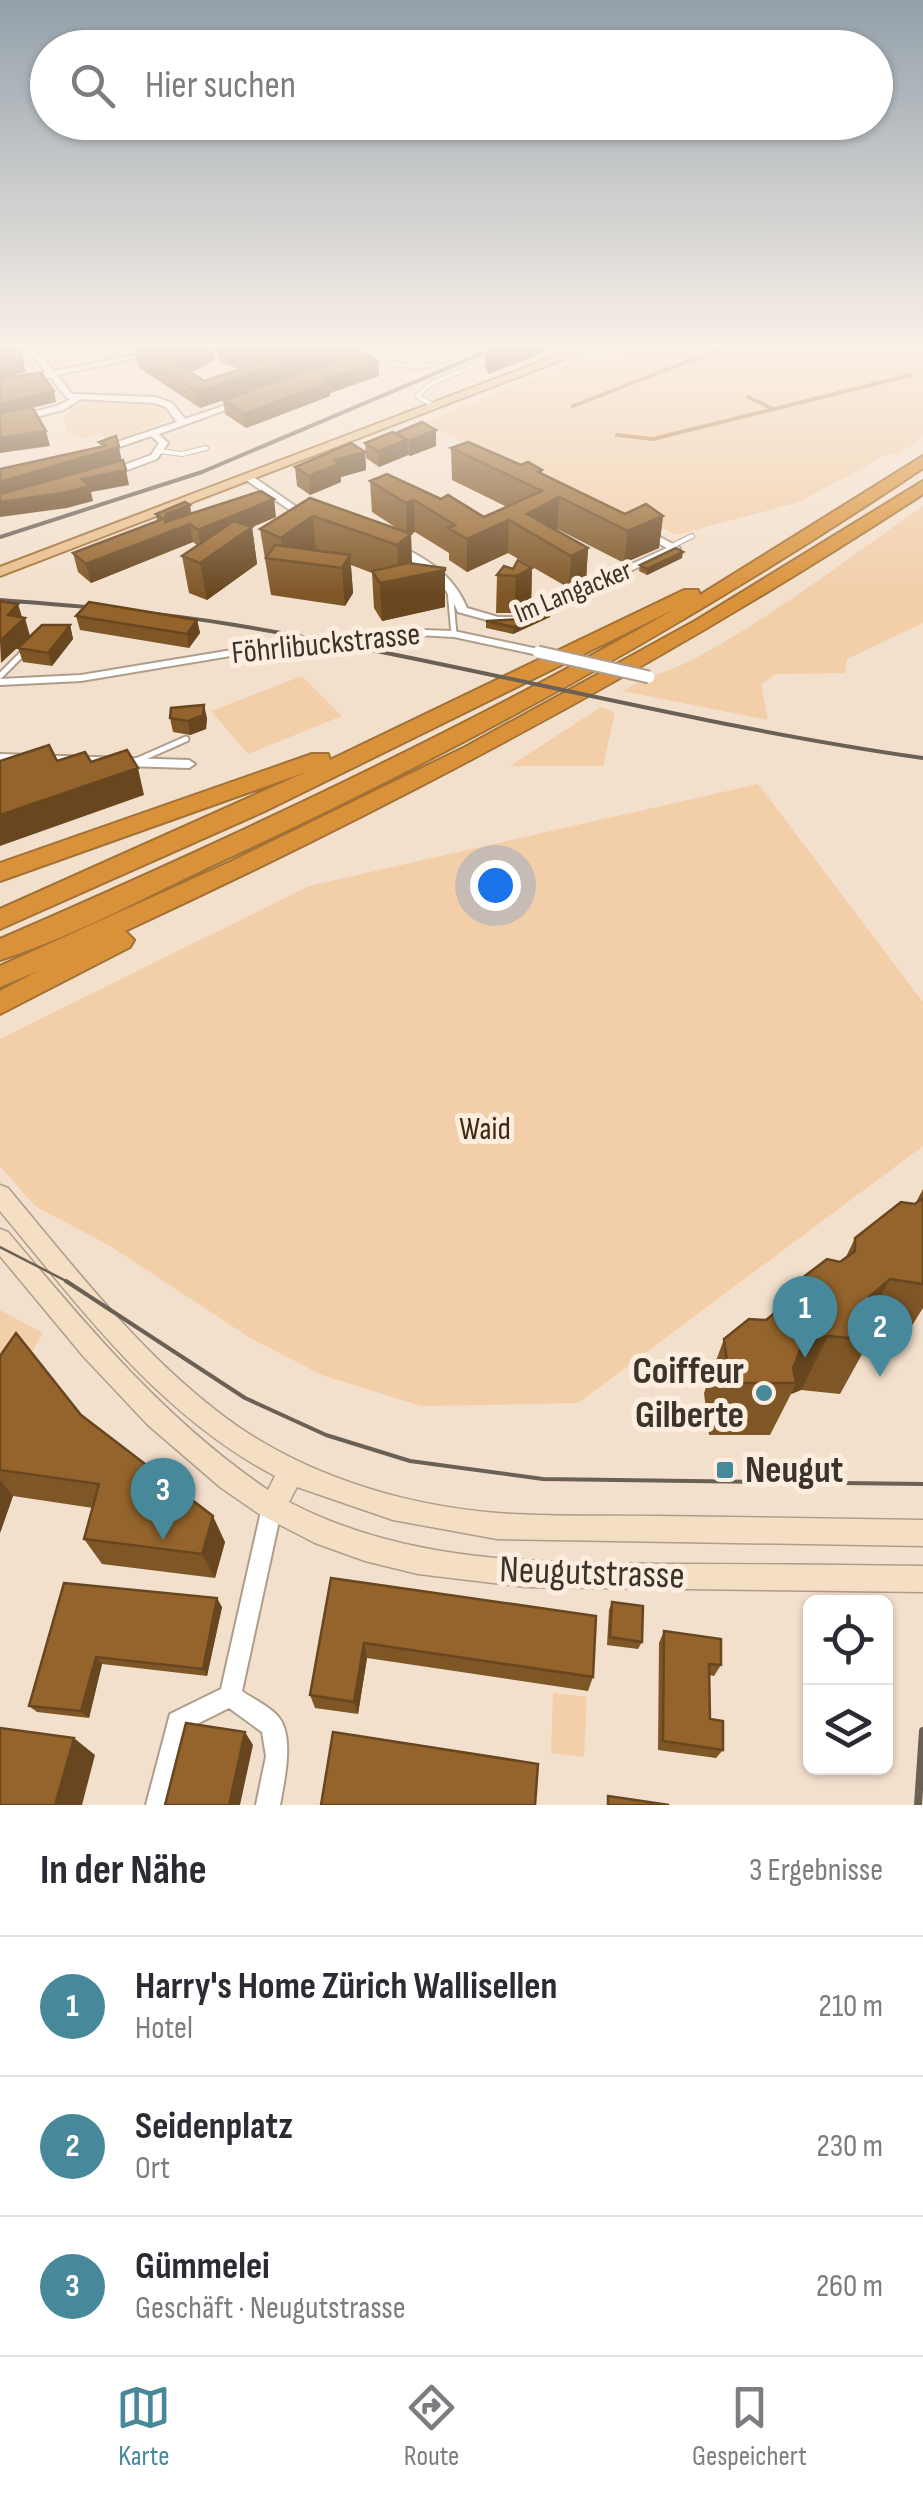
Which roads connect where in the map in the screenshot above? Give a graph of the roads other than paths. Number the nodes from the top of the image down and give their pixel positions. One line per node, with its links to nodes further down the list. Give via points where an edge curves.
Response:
1 (170, 427): 3 (street)
2 (384, 427): 9 (main road)
3 (153, 433): 5 (street); 6 (street, via 163,441)
4 (206, 448): 6 (lane)
5 (98, 451)
6 (160, 451): 8 (street)
7 (923, 461): 19 (highway)
8 (100, 477)
9 (254, 482): 11 (street); 12 (main road); 12 (main road, via 238,478)
10 (923, 486): 32 (highway, via 642,660)
11 (275, 496): 13 (lane); 14 (street)
12 (183, 502): 20 (main road)
13 (258, 503)
14 (316, 522)
15 (651, 535): 18 (street, Im Langacker)
16 (692, 536): 18 (lane)
17 (388, 546): 21 (street, Im Langacker, via 425,563)
18 (672, 546): 21 (street, Im Langacker, via 508,622 462,610)
19 (761, 566): 26 (highway, via 652,610); 36 (highway, via 430,749)
20 (0, 572)
21 (450, 590): 22 (lane)
22 (454, 634): 24 (street, Föhrlibuckstrasse, bridge); 25 (street, Föhrlibuckstrasse, bridge, via 280,646 81,678)
23 (34, 642): 25 (lane)
24 (649, 677)
25 (0, 679)
26 (457, 706): 31 (highway); 35 (highway)
27 (186, 739): 29 (lane)
28 (0, 758): 29 (street)
29 (136, 761): 30 (street)
30 (189, 764)
31 (216, 796): 33 (highway); 34 (highway)
32 (277, 850): 37 (highway); 38 (highway)
33 (0, 872)
34 (0, 890)
35 (0, 920)
36 (0, 950)
37 (0, 977)
38 (0, 1003)
39 (0, 1195): 41 (main road, Neugutstrasse, via 177,1392 232,1437)
40 (0, 1239): 42 (main road, Neugutstrasse, via 154,1413)
41 (292, 1471): 42 (main road); 43 (main road, Neugutstrasse, via 398,1509 496,1526)
42 (272, 1507): 44 (main road, Neugutstrasse, via 372,1548 458,1566 619,1576); 45 (street)
43 (923, 1533)
44 (923, 1579)
45 (230, 1696): 46 (street, via 178,1722); 47 (street, via 272,1726 277,1756)
46 (158, 1805)
47 (268, 1805)

